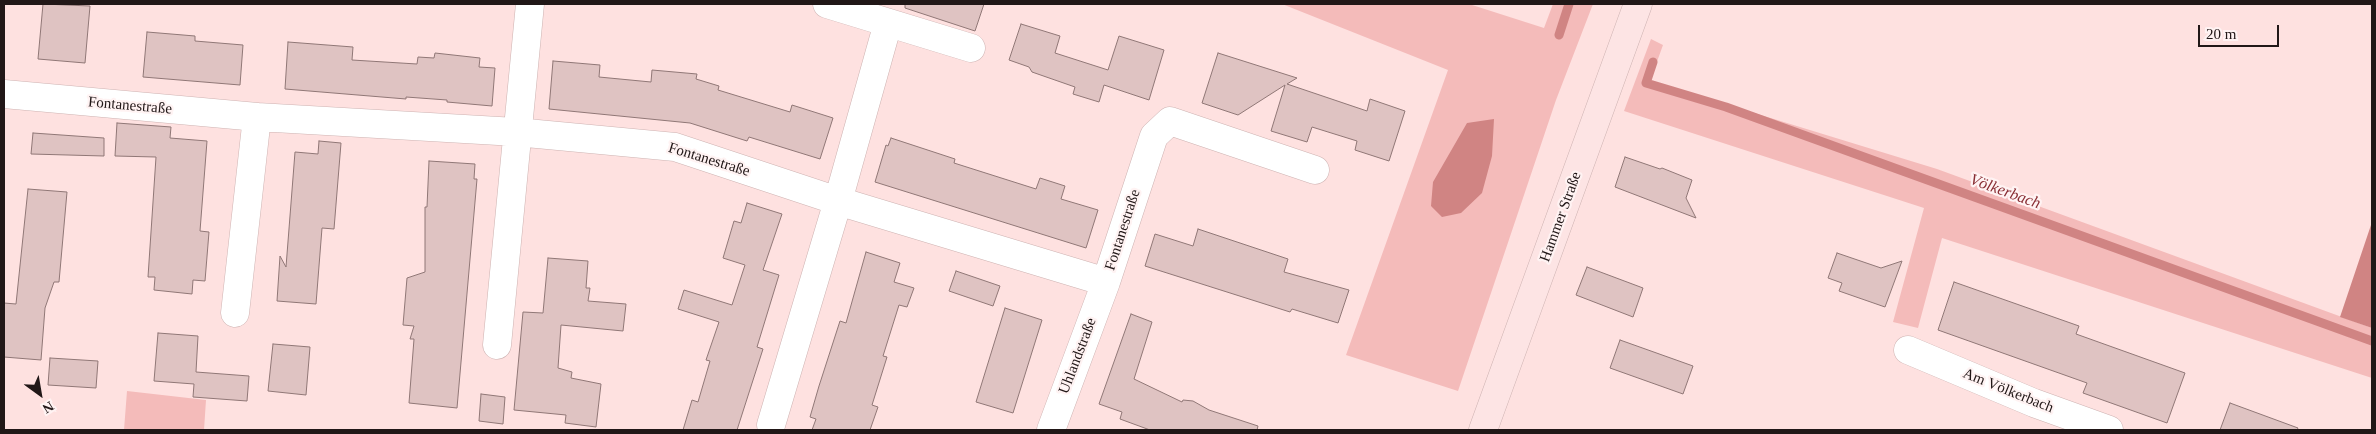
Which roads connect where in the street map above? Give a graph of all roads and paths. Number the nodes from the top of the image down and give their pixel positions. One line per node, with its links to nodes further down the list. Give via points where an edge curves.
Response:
1 (530, 4): 8 (street)
2 (827, 4): 4 (street)
3 (1638, 4): 17 (main road, Hammer Straße)
4 (888, 23): 5 (street); 10 (street)
5 (971, 48)
6 (4, 94): 7 (street, Fontanestraße)
7 (257, 117): 8 (street, Fontanestraße); 12 (street)
8 (516, 132): 10 (street, Fontanestraße, via 675,147); 13 (street)
9 (1315, 170): 11 (street, Fontanestraße, via 1170,121 1154,136)
10 (838, 201): 11 (street, Fontanestraße); 15 (street)
11 (1106, 282): 16 (street, Uhlandstraße)
12 (235, 313)
13 (497, 345)
14 (1908, 350): 18 (street, Am Völkerbach, via 2034,403)
15 (771, 425)
16 (1051, 430)
17 (1484, 430)
18 (2109, 430)

